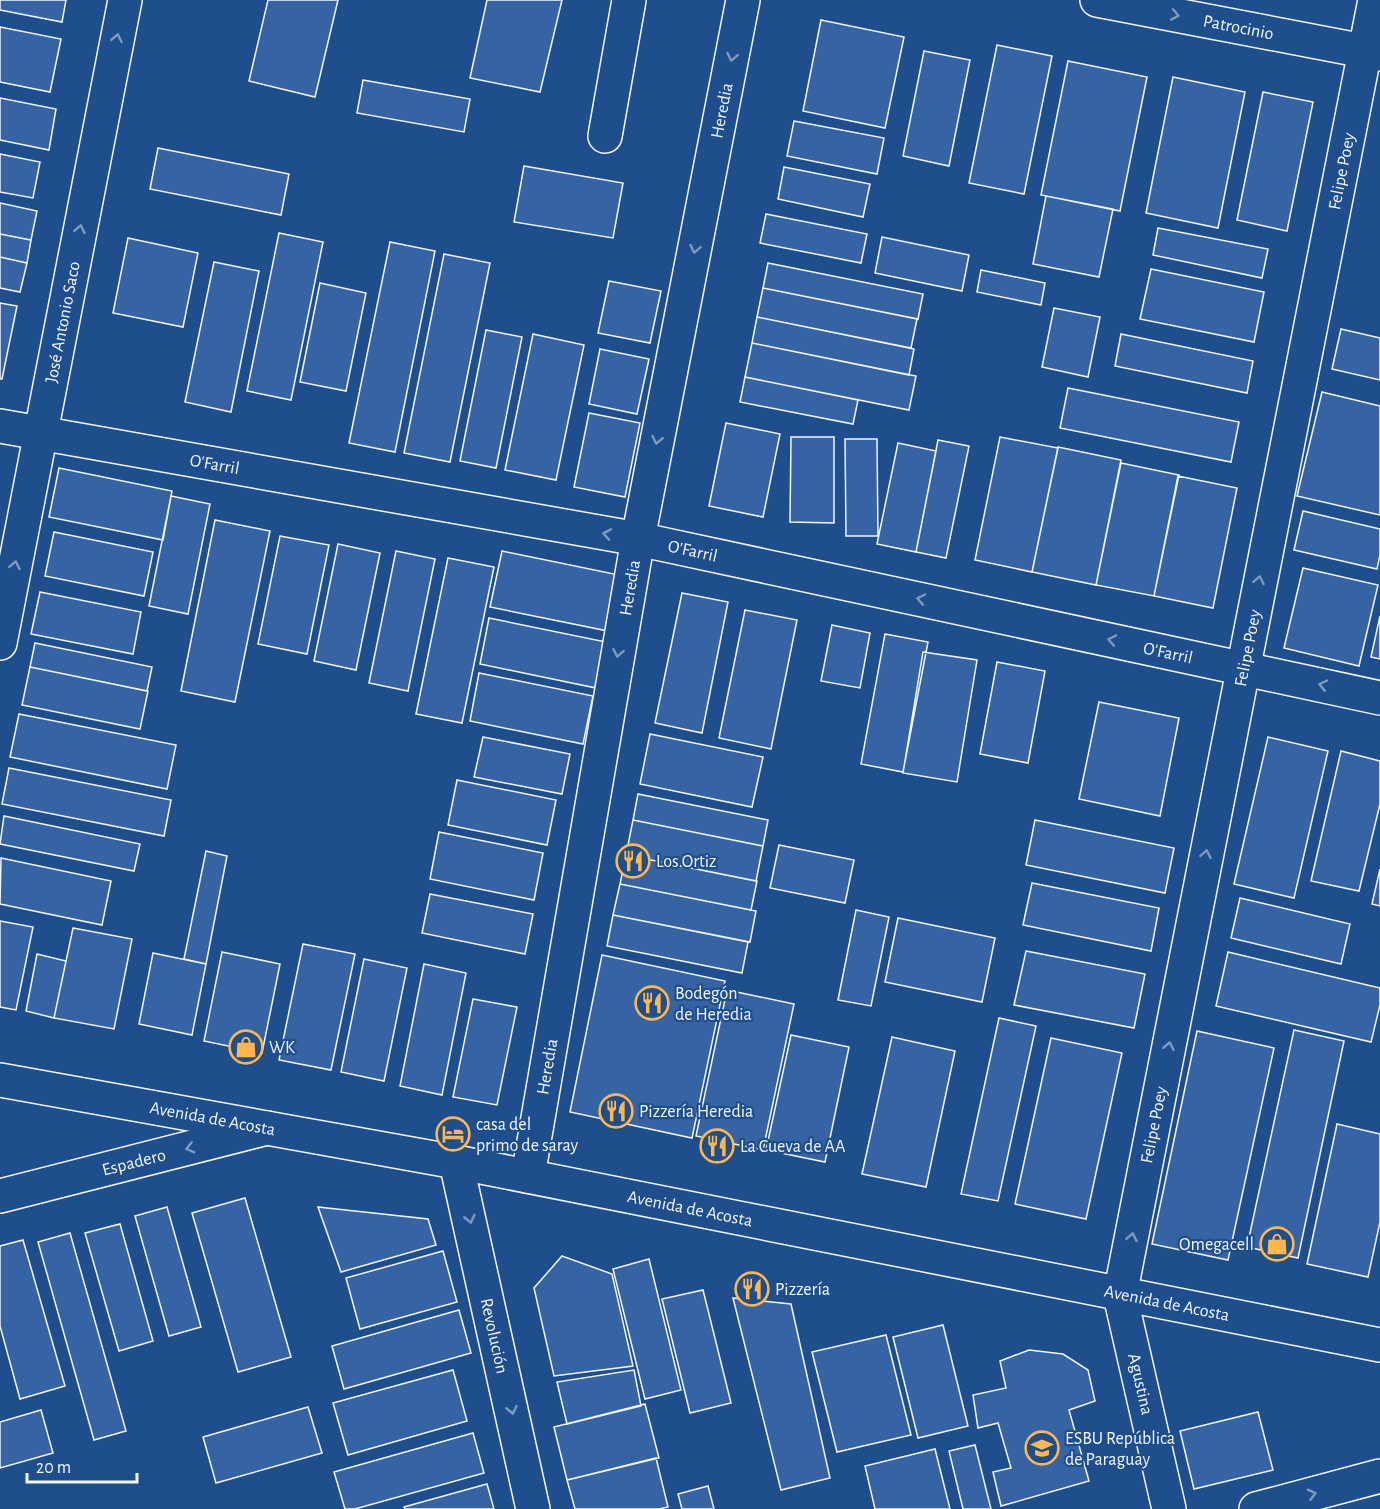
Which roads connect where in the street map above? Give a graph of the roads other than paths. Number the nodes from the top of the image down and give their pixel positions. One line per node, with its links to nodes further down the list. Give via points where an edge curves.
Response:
1 (125, 0): 9 (street, José Antonio Saco, one-way to 1)
2 (629, 0): 7 (street)
3 (743, 0): 10 (street, Heredia, one-way to 10)
4 (1096, 0): 6 (street, Patrocinio, one-way to 6)
5 (1375, 0): 6 (street, Felipe Poey)
6 (1372, 53): 12 (street, Felipe Poey, one-way to 6)
7 (605, 136)
8 (0, 426): 9 (street, O'Farril)
9 (40, 434): 10 (street, O'Farril, one-way to 9); 11 (street, José Antonio Saco, one-way to 9)
10 (638, 539): 12 (street, O'Farril, one-way to 10); 17 (street, Heredia, one-way to 17)
11 (0, 643)
12 (1242, 668): 13 (street, O'Farril, one-way to 12); 19 (street, Felipe Poey, one-way to 12)
13 (1380, 698)
14 (0, 1080): 15 (street, Avenida de Acosta)
15 (267, 1128): 16 (street, Avenida de Acosta); 18 (street, Espadero, one-way to 18)
16 (456, 1162): 17 (street, Avenida de Acosta); 22 (street, Revolución, one-way to 22)
17 (528, 1176): 19 (street, Avenida de Acosta)
18 (0, 1196)
19 (1120, 1295): 20 (street, Avenida de Acosta); 23 (street, Agustina)
20 (1380, 1345)
21 (1380, 1476): 24 (street, one-way to 21)
22 (533, 1509)
23 (1169, 1509)
24 (1256, 1509)

